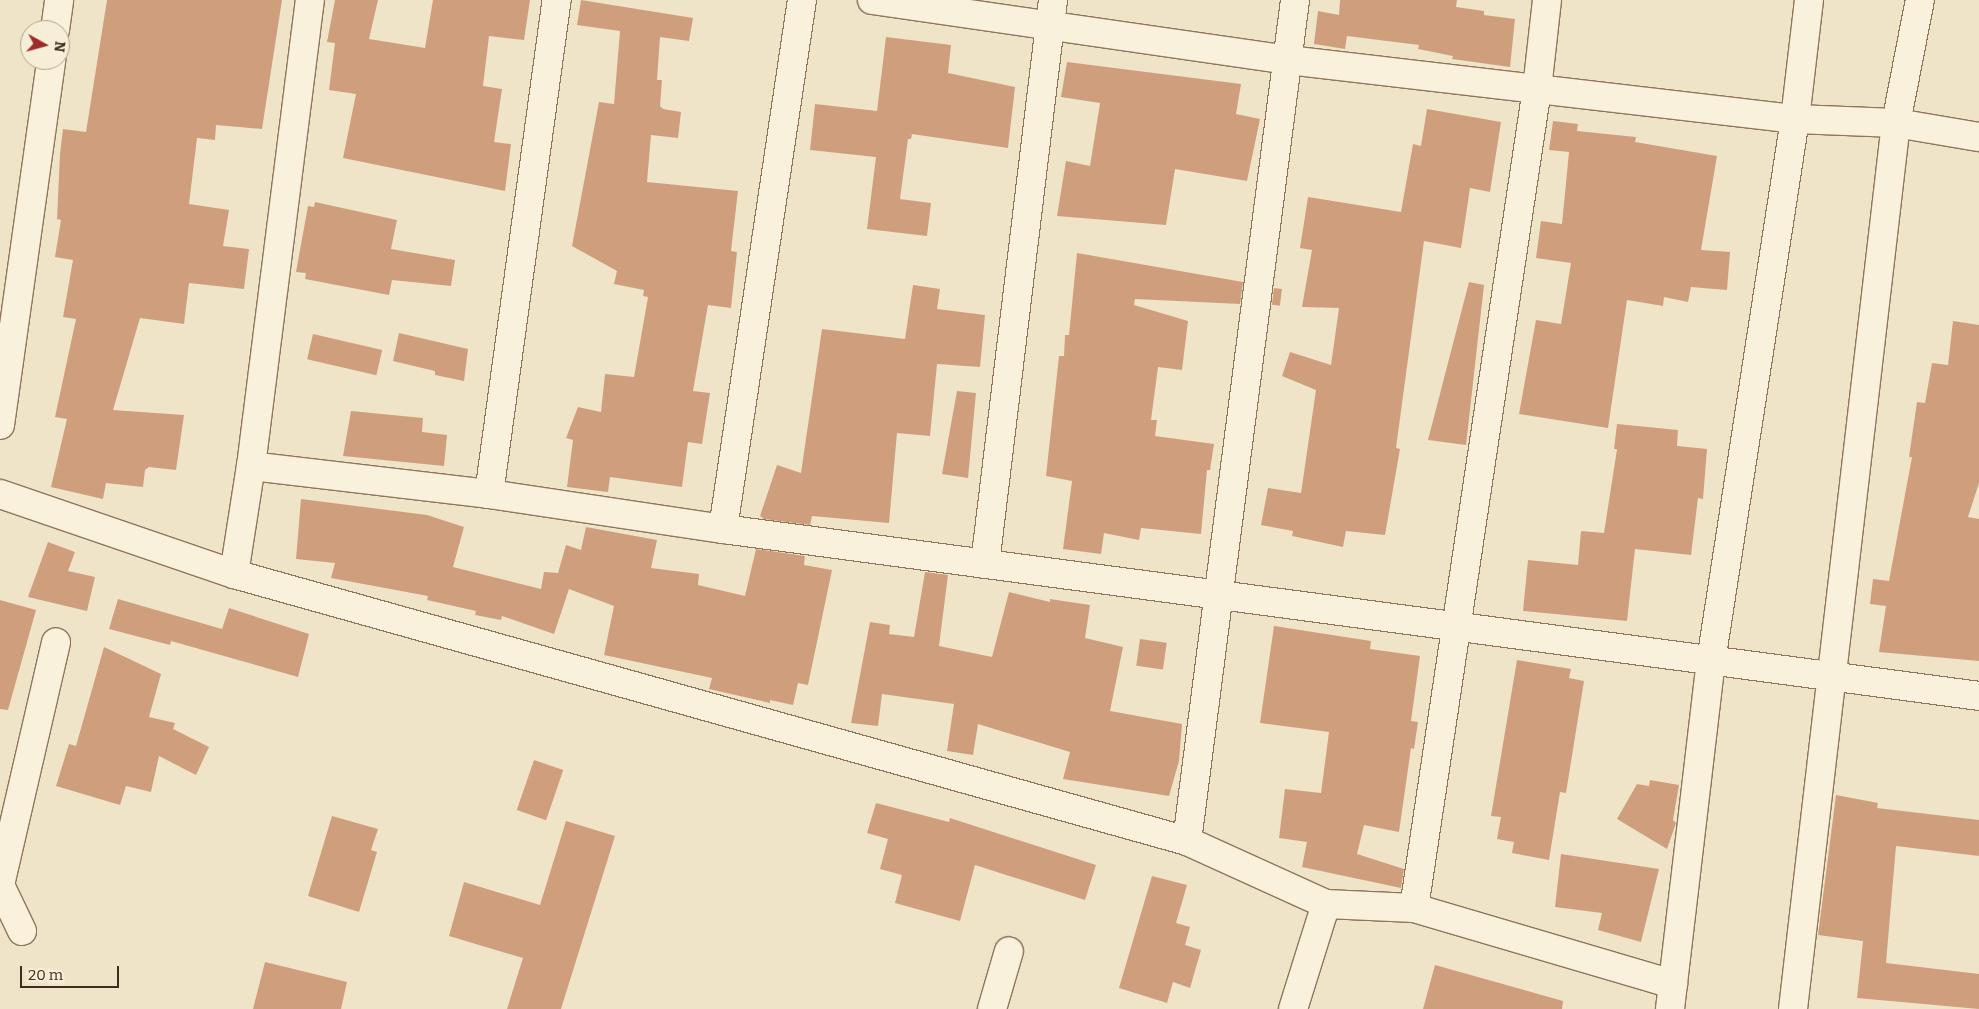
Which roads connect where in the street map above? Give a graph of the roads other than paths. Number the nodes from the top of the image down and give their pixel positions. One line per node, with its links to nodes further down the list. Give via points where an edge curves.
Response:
1 (59, 0): 11 (street)
2 (310, 0): 20 (street)
3 (557, 0): 22 (street)
4 (802, 0): 23 (street)
5 (872, 0): 12 (street)
6 (1053, 0): 12 (street)
7 (1295, 0): 13 (street)
8 (1548, 0): 15 (street)
9 (1809, 0): 16 (street)
10 (1920, 0): 17 (street)
11 (56, 20)
12 (1050, 28): 13 (street); 24 (street)
13 (1288, 60): 15 (street); 26 (street)
14 (50, 70): 19 (street)
15 (1537, 89): 16 (street); 27 (street)
16 (1795, 119): 17 (street); 29 (street)
17 (1896, 124): 18 (street); 30 (street)
18 (1979, 137)
19 (0, 425)
20 (251, 466): 22 (street); 25 (street)
21 (0, 494): 25 (street)
22 (489, 494): 23 (street)
23 (723, 529): 24 (street)
24 (985, 564): 26 (street)
25 (234, 574): 32 (street)
26 (1217, 594): 27 (street); 32 (street)
27 (1458, 626): 29 (street); 35 (street)
28 (56, 642): 33 (street)
29 (1711, 661): 30 (street); 38 (street)
30 (1830, 678): 31 (street); 41 (street)
31 (1979, 696)
32 (1187, 841): 34 (street)
33 (0, 885): 36 (street)
34 (1326, 904): 35 (street); 40 (street)
35 (1414, 908): 38 (street)
36 (22, 930)
37 (1009, 951): 39 (street)
38 (1671, 997)
39 (992, 1009)
40 (1293, 1009)
41 (1793, 1009)

